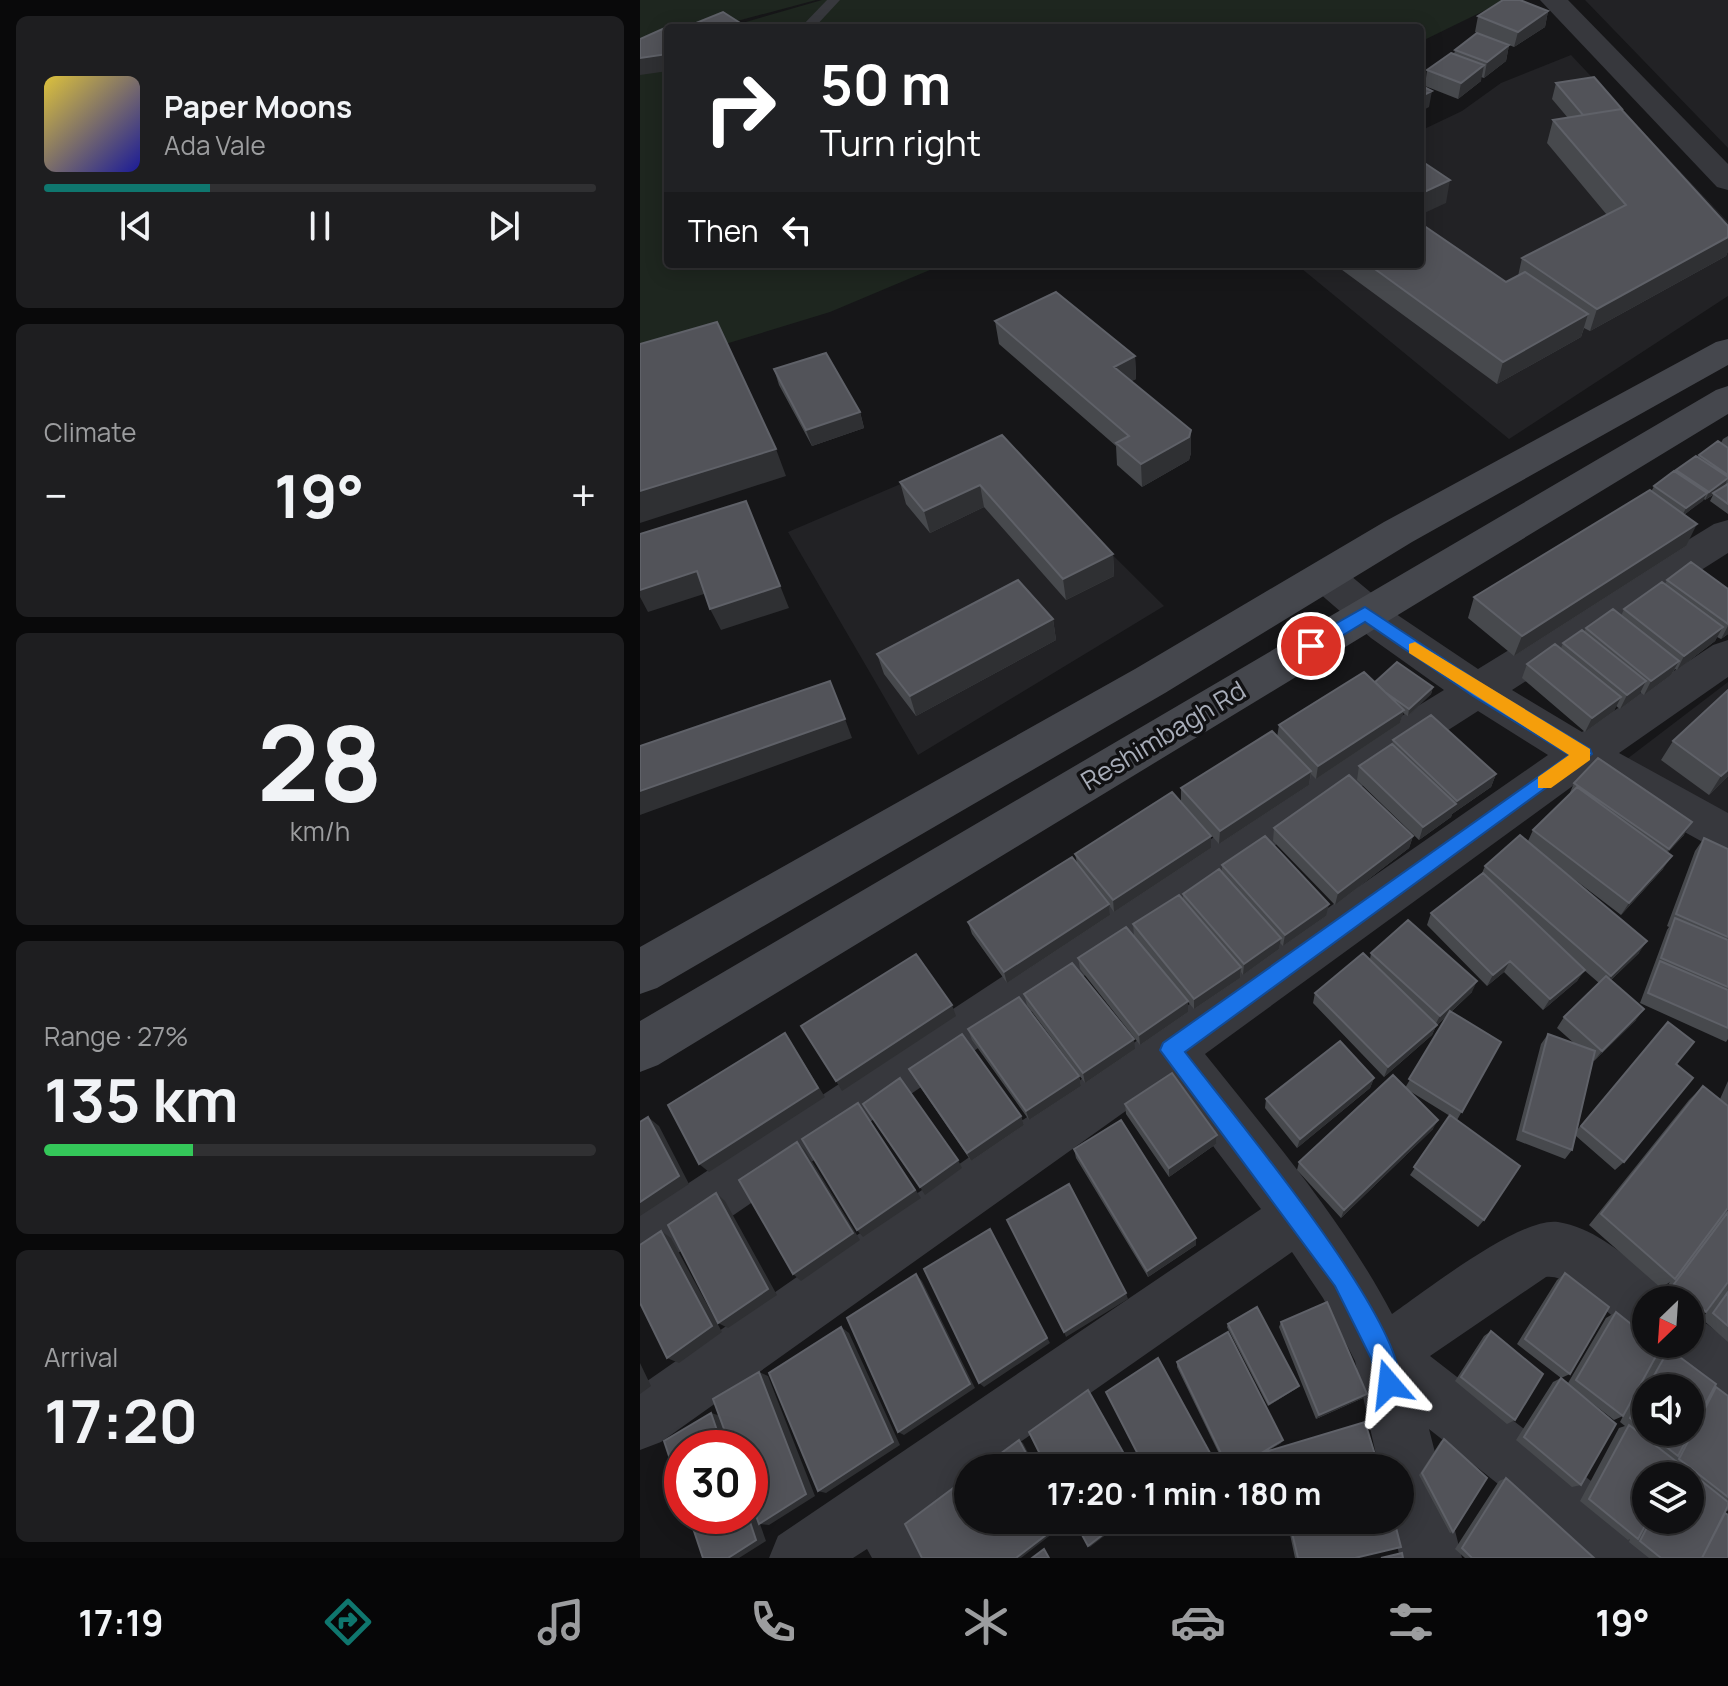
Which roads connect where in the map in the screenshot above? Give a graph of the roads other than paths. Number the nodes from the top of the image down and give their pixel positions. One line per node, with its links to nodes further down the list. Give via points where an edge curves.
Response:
1 (834, 0): 3 (lane)
2 (1553, 0): 4 (street)
3 (811, 24)
4 (1728, 181)
5 (1728, 350): 8 (main road)
6 (1728, 398): 9 (main road, Reshimbagh Rd)
7 (1728, 534): 11 (street)
8 (1325, 576): 9 (street); 14 (main road)
9 (1365, 614): 11 (street); 15 (main road, Reshimbagh Rd)
10 (1728, 656): 12 (street)
11 (1479, 691): 12 (street); 18 (street, via 1366,760)
12 (1583, 754): 13 (street); 16 (street)
13 (1728, 836)
14 (640, 972)
15 (640, 1048)
16 (1170, 1050): 17 (street); 23 (street)
17 (1299, 1215): 20 (street, via 1343,1278); 24 (street)
18 (640, 1247)
19 (1632, 1300): 20 (street, via 1587,1263 1555,1249 1513,1265)
20 (1382, 1355): 27 (street); 28 (street)
21 (1704, 1358): 22 (street)
22 (1728, 1377)
23 (640, 1421)
24 (876, 1504): 25 (street); 26 (street)
25 (800, 1558)
26 (906, 1558)
27 (1431, 1558)
28 (1640, 1558)

